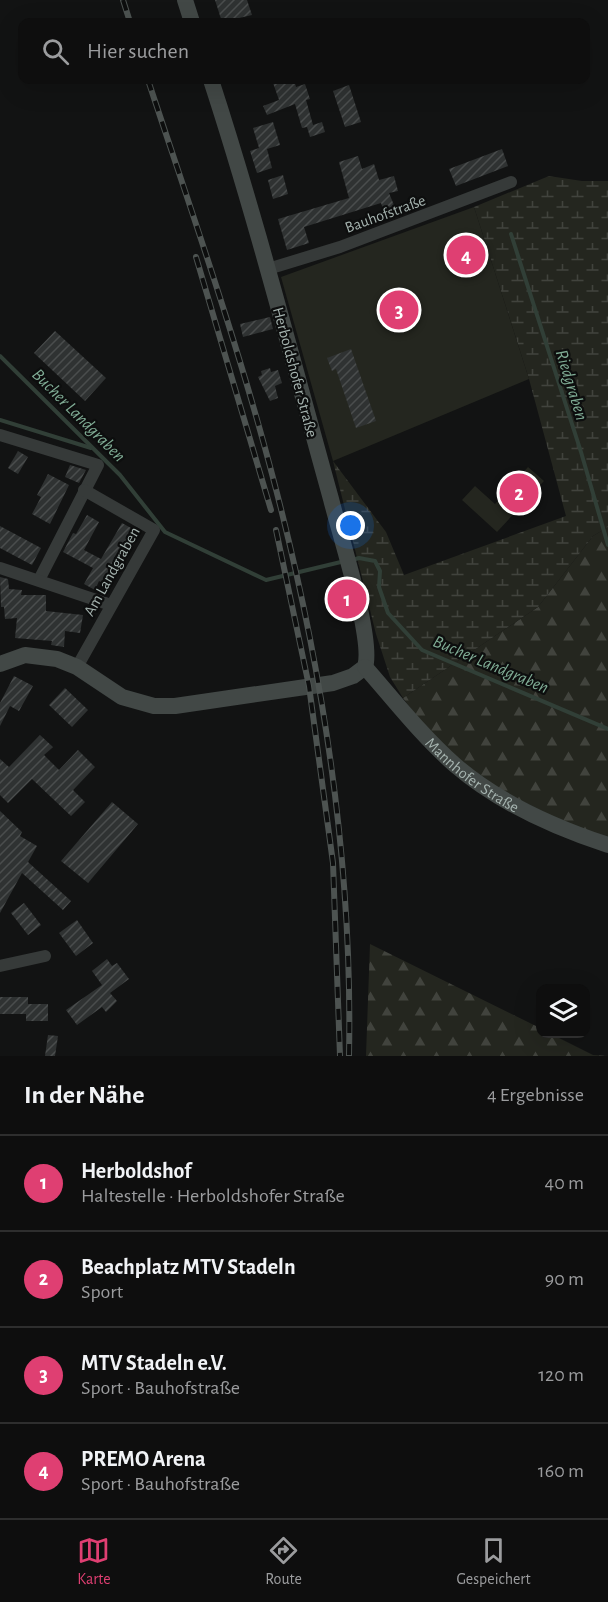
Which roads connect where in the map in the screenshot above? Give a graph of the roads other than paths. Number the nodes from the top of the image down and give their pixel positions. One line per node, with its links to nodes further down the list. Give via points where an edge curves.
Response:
1 (185, 0): 2 (street)
2 (191, 18)
3 (212, 84): 5 (street, Herboldshofer Straße)
4 (511, 182): 5 (street, Bauhofstraße, via 340,247)
5 (268, 269): 13 (street, Herboldshofer Straße, via 369,649)
6 (0, 435): 7 (street, via 98,465)
7 (84, 490): 9 (street); 10 (street, Am Landgraben, via 154,530)
8 (0, 568): 9 (street)
9 (39, 580): 10 (street)
10 (111, 605): 12 (street, Am Landgraben)
11 (0, 664): 12 (street, via 25,655 42,655)
12 (77, 667): 13 (street, via 130,701 166,707 339,681)
13 (365, 667): 14 (street, Mannhofer Straße, via 456,766 521,810)
14 (608, 845)
15 (45, 956): 16 (street)
16 (0, 966)

